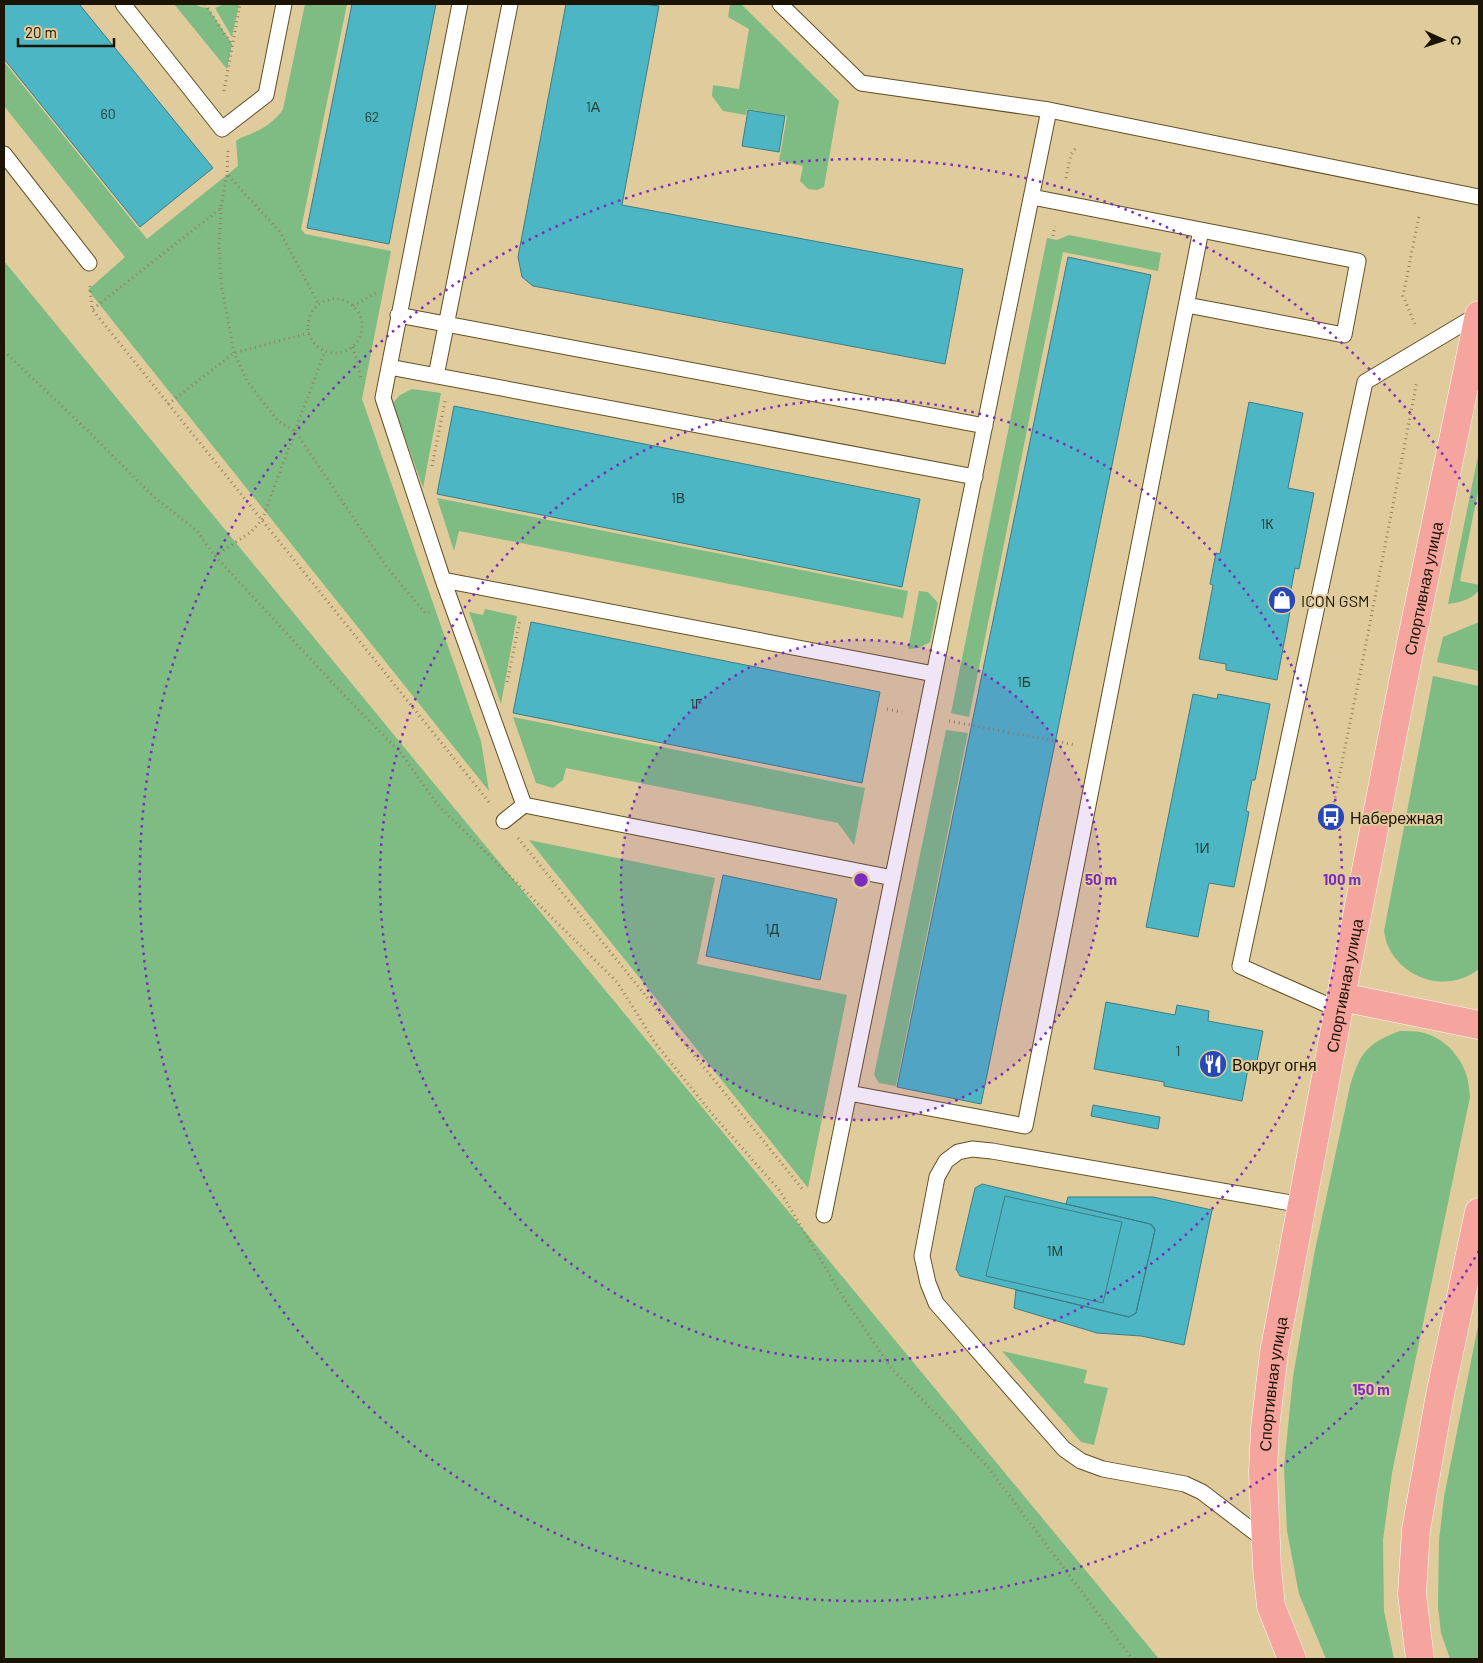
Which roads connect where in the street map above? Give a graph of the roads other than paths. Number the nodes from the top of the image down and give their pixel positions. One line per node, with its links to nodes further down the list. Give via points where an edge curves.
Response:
1 (123, 4): 2 (lane, via 222,129 266,95)
2 (284, 4)
3 (460, 4): 14 (lane)
4 (510, 4): 15 (lane)
5 (780, 4): 6 (lane, via 861,83)
6 (1049, 110): 8 (lane); 9 (lane)
7 (4, 154): 11 (lane)
8 (1032, 197): 10 (lane); 18 (lane)
9 (1479, 197)
10 (1202, 230): 12 (lane); 12 (lane, via 1358,261 1357,271 1344,334)
11 (89, 263)
12 (1187, 304): 27 (lane, via 1025,1126)
13 (1479, 314): 25 (main road, Спортивная улица); 25 (lane, via 1365,382 1240,966)
14 (398, 315): 15 (lane); 16 (lane)
15 (446, 324): 17 (lane); 18 (lane)
16 (389, 367): 17 (lane); 20 (lane, via 383,398)
17 (436, 376): 19 (lane)
18 (985, 426): 19 (lane)
19 (975, 477): 21 (lane)
20 (444, 580): 21 (lane); 22 (lane)
21 (934, 674): 24 (lane)
22 (524, 805): 23 (lane); 24 (lane)
23 (504, 821)
24 (892, 878): 27 (lane)
25 (1340, 1003): 26 (main road); 28 (main road, Спортивная улица)
26 (1479, 1025)
27 (849, 1093): 30 (lane)
28 (1303, 1206): 31 (main road, Спортивная улица, via 1274,1353 1265,1428); 31 (lane, via 972,1149 952,1156 937,1177 922,1256 936,1303 1064,1449 1081,1461 1103,1469 1184,1484 1202,1492)
29 (1479, 1212): 33 (main road, via 1440,1394 1416,1530 1412,1594)
30 (824, 1215)
31 (1266, 1541): 32 (main road, Спортивная улица, via 1271,1606)
32 (1292, 1659)
33 (1420, 1659)

